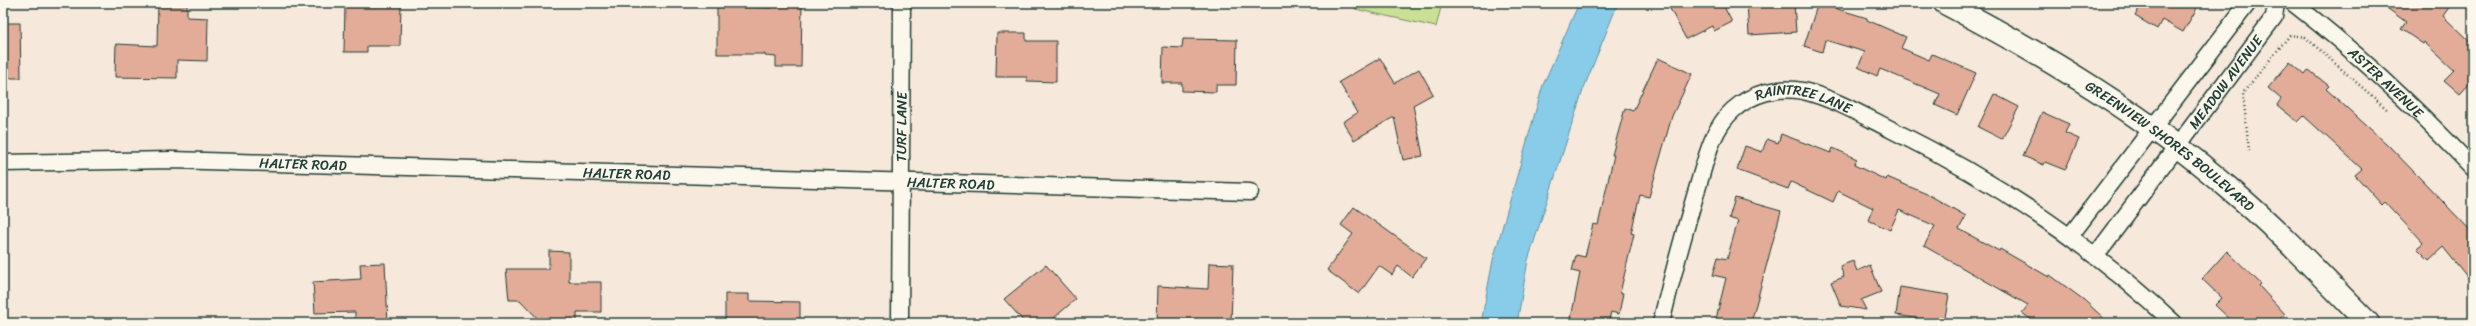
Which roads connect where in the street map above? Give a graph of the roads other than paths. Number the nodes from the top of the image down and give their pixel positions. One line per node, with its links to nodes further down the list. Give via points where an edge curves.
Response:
1 (902, 3): 10 (street, TURF LANE)
2 (1945, 3): 6 (street, GREENVIEW SHORES BOULEVARD, via 2022,44)
3 (2248, 3): 6 (street, MEADOW AVENUE)
4 (2276, 3): 7 (street, MEADOW AVENUE, via 2274,17)
5 (2293, 3): 9 (street, ASTER AVENUE, via 2367,63)
6 (2154, 128): 7 (street, GREENVIEW SHORES BOULEVARD); 12 (street, MEADOW AVENUE)
7 (2177, 146): 13 (street, MEADOW AVENUE); 17 (street, GREENVIEW SHORES BOULEVARD, via 2284,238)
8 (3, 163): 10 (street, HALTER ROAD, via 172,160)
9 (2473, 168)
10 (901, 181): 11 (street, HALTER ROAD); 14 (street, TURF LANE)
11 (1250, 192)
12 (2070, 236): 13 (street, RAINTREE LANE); 15 (street, RAINTREE LANE, via 1985,180 1864,116 1802,91 1769,91 1734,109 1718,129 1683,233)
13 (2096, 255): 16 (street, RAINTREE LANE)
14 (900, 323)
15 (1661, 323)
16 (2174, 323)
17 (2368, 323)

